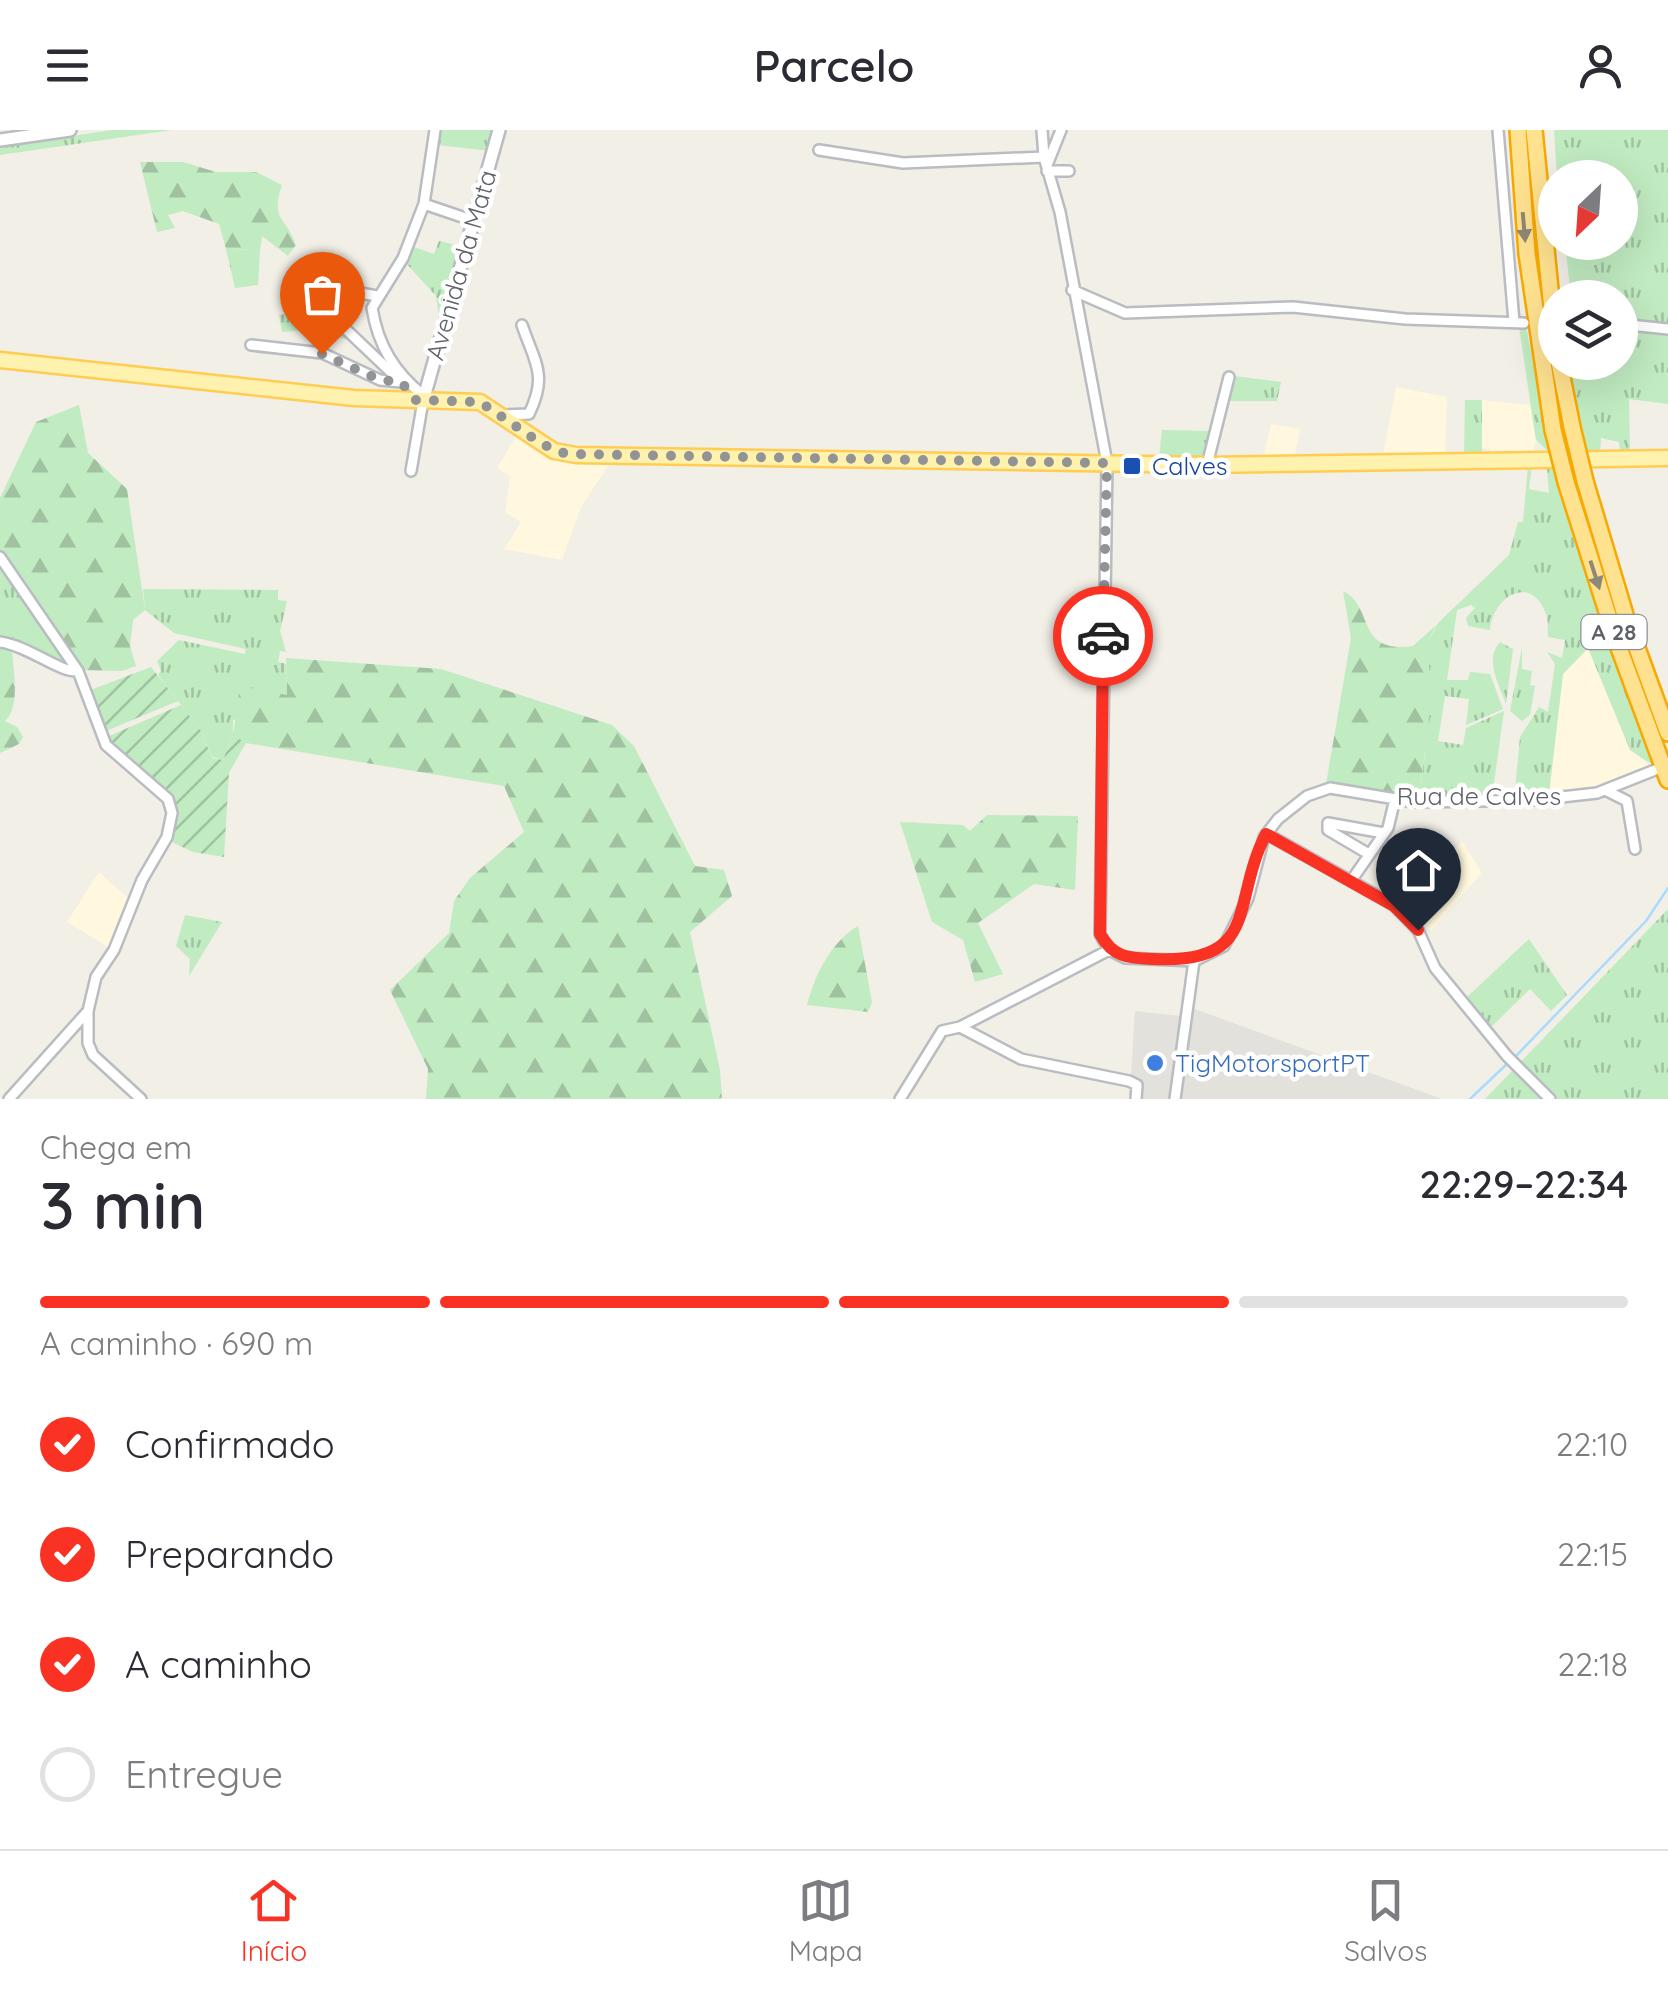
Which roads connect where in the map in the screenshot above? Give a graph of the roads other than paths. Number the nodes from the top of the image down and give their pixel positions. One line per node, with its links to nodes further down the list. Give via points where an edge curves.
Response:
1 (70, 130): 9 (street)
2 (434, 130): 13 (street)
3 (499, 130): 14 (street, Avenida da Mata)
4 (1042, 130): 11 (street)
5 (1060, 130): 11 (street)
6 (1498, 130): 17 (street, via 1519,323 1294,306 1126,313)
7 (1518, 130): 38 (highway, A 28, one-way to 38, bridge, via 1527,254 1553,430)
8 (1534, 130): 16 (highway)
9 (0, 140)
10 (819, 150): 11 (street, via 903,164)
11 (1046, 165): 12 (street); 17 (street)
12 (1069, 171)
13 (424, 204): 14 (street); 19 (street, via 403,258)
14 (474, 221): 28 (street, Avenida da Mata)
15 (304, 270): 18 (street, via 316,288)
16 (1549, 280)
17 (1072, 290): 31 (street)
18 (333, 296): 19 (street); 27 (street, via 334,318)
19 (377, 296): 28 (street, via 372,308 378,338)
20 (522, 325): 29 (street, via 537,358 540,390 529,414)
21 (1638, 326): 22 (street)
22 (1668, 329)
23 (251, 346): 27 (street, via 322,354 380,380)
24 (0, 360): 28 (main road, via 354,398)
25 (1229, 377): 32 (street)
26 (1563, 380): 37 (highway, A 28, bridge, via 1626,618)
27 (401, 382): 28 (street)
28 (421, 399): 29 (main road, via 480,402); 33 (street)
29 (504, 415): 31 (main road, via 566,454)
30 (1668, 458): 32 (main road)
31 (1107, 463): 32 (main road); 46 (street, via 1100,934)
32 (1207, 465)
33 (411, 472)
34 (0, 557): 36 (street)
35 (0, 642): 36 (street)
36 (78, 671): 48 (street, via 106,745 160,790 172,812 167,837 96,976)
37 (1668, 734)
38 (1661, 775): 39 (street, Rua de Calves)
39 (1605, 790): 40 (street, Rua de Calves, via 1535,800); 43 (street, via 1627,801)
40 (1395, 799): 41 (street); 42 (street, Rua de Calves, via 1330,788 1307,796)
41 (1384, 833): 44 (street); 44 (street, via 1328,823 1328,830)
42 (1266, 834): 45 (street); 47 (street, via 1232,934 1224,946)
43 (1635, 849)
44 (1368, 854): 45 (street)
45 (1351, 881): 55 (street, via 1394,906 1418,930 1435,968)
46 (1109, 950): 47 (street, via 1125,958); 49 (street)
47 (1194, 961): 54 (street)
48 (88, 1011): 50 (street); 51 (street, via 93,1055)
49 (960, 1027): 52 (street, via 942,1031); 53 (street, via 1021,1059 1130,1081 1137,1085)
50 (9, 1099)
51 (140, 1099)
52 (900, 1099)
53 (1136, 1099)
54 (1175, 1099)
55 (1550, 1099)

